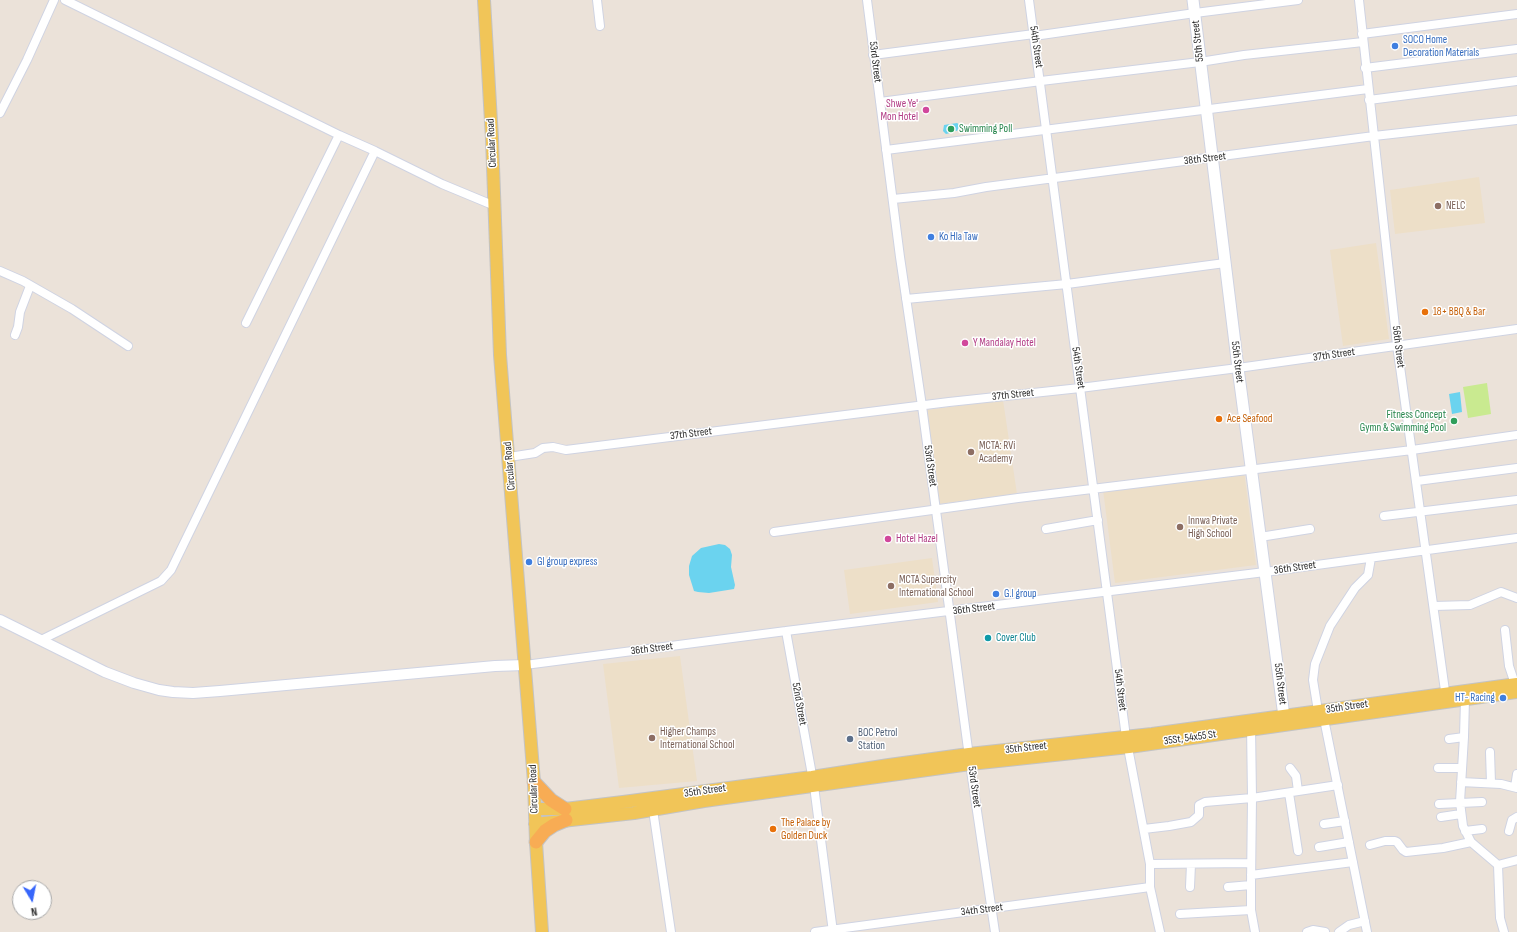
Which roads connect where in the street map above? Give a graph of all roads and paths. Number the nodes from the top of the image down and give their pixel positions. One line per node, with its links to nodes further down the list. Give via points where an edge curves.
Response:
1 (54, 0): 25 (street)
2 (65, 0): 28 (street)
3 (484, 0): 35 (main road, Circular Road)
4 (597, 0): 12 (street)
5 (867, 0): 16 (street, 53rd Street)
6 (1029, 0): 13 (street, 54th Street)
7 (1193, 0): 10 (main road, 55th Street)
8 (1298, 0): 10 (street)
9 (1359, 0): 14 (street, 56th Street)
10 (1195, 13): 13 (street); 17 (main road, 55th Street)
11 (1517, 14): 14 (street)
12 (600, 26)
13 (1034, 35): 16 (street); 19 (street, 54th Street)
14 (1362, 38): 17 (street); 18 (street, 56th Street)
15 (1517, 49): 18 (street)
16 (874, 55): 23 (street, 53rd Street)
17 (1200, 62): 19 (street); 24 (main road, 55th Street)
18 (1365, 68): 21 (street, 56th Street)
19 (1040, 81): 23 (street); 27 (street, 54th Street)
20 (1517, 81): 22 (street)
21 (1368, 89): 22 (street, 56th Street); 24 (street)
22 (1369, 100): 29 (street, 56th Street)
23 (880, 102): 30 (street, 53rd Street)
24 (1206, 109): 27 (street); 32 (main road, 55th Street)
25 (0, 113)
26 (1517, 120): 29 (street, 38th Street)
27 (1046, 131): 30 (street); 33 (street, 54th Street)
28 (339, 135): 31 (street); 41 (street)
29 (1374, 136): 32 (street, 38th Street); 45 (street, 56th Street)
30 (886, 150): 34 (street, 53rd Street)
31 (375, 151): 35 (street, via 442,184); 76 (street, via 171,570 161,581)
32 (1213, 158): 33 (street, 38th Street); 36 (main road, 55th Street)
33 (1052, 178): 34 (street, 38th Street, via 954,193); 38 (street, 54th Street)
34 (892, 199): 40 (street, 53rd Street)
35 (495, 206): 51 (main road, Circular Road, via 500,356)
36 (1225, 263): 38 (street); 46 (main road, 55th Street)
37 (0, 271): 39 (street)
38 (1067, 284): 40 (street); 47 (street, 54th Street)
39 (30, 286): 43 (street); 44 (street, via 72,309)
40 (906, 299): 48 (street, 53rd Street)
41 (246, 323)
42 (1517, 329): 45 (street, 37th Street)
43 (15, 335)
44 (128, 346)
45 (1397, 346): 46 (street, 37th Street); 50 (street, 56th Street)
46 (1238, 368): 47 (street, 37th Street); 53 (main road, 55th Street)
47 (1080, 388): 48 (street, 37th Street); 55 (street, 54th Street)
48 (922, 406): 51 (street, 37th Street, via 566,450 543,448); 57 (street, 53rd Street)
49 (1517, 435): 50 (street)
50 (1412, 450): 53 (street); 54 (street, 56th Street)
51 (509, 457): 77 (main road, Circular Road)
52 (1517, 468): 54 (street)
53 (1251, 469): 55 (street); 64 (main road, 55th Street)
54 (1416, 481): 58 (street, 56th Street)
55 (1094, 489): 57 (street); 60 (street, 54th Street)
56 (1517, 500): 58 (street)
57 (936, 510): 63 (street); 72 (street, 53rd Street)
58 (1421, 513): 59 (street); 66 (street, 56th Street)
59 (1384, 516)
60 (1098, 520): 61 (street); 69 (street, 54th Street)
61 (1046, 529)
62 (1310, 529): 64 (street)
63 (774, 532)
64 (1260, 537): 68 (main road, 55th Street)
65 (1517, 538): 66 (street, 36th Street)
66 (1426, 550): 67 (street, 36th Street); 71 (street, 56th Street)
67 (1371, 558): 68 (street, 36th Street); 81 (street, via 1368,575 1330,626 1315,664 1313,680)
68 (1265, 572): 69 (street, 36th Street); 82 (main road, 55th Street)
69 (1107, 592): 72 (street, 36th Street); 86 (street, 54th Street)
70 (1517, 598): 71 (street, via 1501,592 1475,604)
71 (1434, 606): 79 (street, 56th Street)
72 (949, 612): 75 (street, 36th Street); 88 (street, 53rd Street)
73 (0, 620): 76 (street)
74 (1505, 630): 78 (street, via 1510,666)
75 (786, 631): 77 (street, 36th Street); 94 (street, 52nd Street)
76 (41, 640): 77 (street, via 105,672 172,692 220,691)
77 (525, 665): 93 (main road, Circular Road)
78 (1516, 686): 79 (main road, 35th Street); 80 (main road)
79 (1446, 697): 80 (main road); 81 (main road, 35th Street)
80 (1465, 700): 84 (street)
81 (1321, 715): 82 (main road, 35th Street); 97 (street)
82 (1284, 720): 83 (main road, 35th Street)
83 (1251, 725): 86 (main road, 35th Street); 101 (street)
84 (1464, 737): 85 (street); 91 (street)
85 (1449, 739)
86 (1128, 742): 88 (main road, 35th Street); 115 (street, 54th Street)
87 (1490, 752): 96 (street)
88 (970, 759): 94 (main road, 35th Street); 136 (street, 53rd Street)
89 (1290, 768): 99 (street, via 1296,776)
90 (1438, 768): 91 (street)
91 (1462, 768): 95 (street)
92 (1517, 774): 98 (street)
93 (534, 782): 106 (main road, Circular Road); 109 (highway)
94 (813, 782): 105 (main road, 35th Street); 107 (main road, 35th Street); 140 (street, 52nd Street)
95 (1461, 782): 96 (street); 102 (street)
96 (1491, 783): 98 (street)
97 (1338, 785): 99 (street); 112 (street)
98 (1516, 787)
99 (1298, 791): 100 (street)
100 (1289, 793): 101 (street); 124 (street)
101 (1252, 798): 115 (street, via 1205,802 1199,805 1199,815 1191,822); 126 (street)
102 (1460, 802): 103 (street); 104 (street); 108 (street)
103 (1482, 802)
104 (1440, 804)
105 (624, 808): 107 (main road, 35th Street); 109 (main road, 35th Street)
106 (535, 809): 109 (main road, 35th Street); 113 (main road, Circular Road)
107 (653, 810): 142 (street)
108 (1461, 814): 110 (street); 117 (street)
109 (565, 815): 113 (main road, 35th Street); 119 (highway)
110 (1441, 817)
111 (1517, 817): 118 (street, via 1512,820)
112 (1345, 821): 114 (street); 120 (street)
113 (535, 824): 119 (main road, Circular Road)
114 (1324, 824)
115 (1144, 829): 128 (street, 54th Street)
116 (1482, 829): 117 (street)
117 (1466, 831): 121 (street)
118 (1510, 832)
119 (536, 842): 141 (main road, Circular Road)
120 (1349, 842): 123 (street); 127 (street)
121 (1472, 842): 122 (street, via 1406,852 1397,842 1385,841); 130 (street)
122 (1370, 846)
123 (1319, 847)
124 (1298, 851)
125 (1517, 860): 130 (street)
126 (1250, 862): 129 (street); 131 (street)
127 (1353, 862): 131 (street); 139 (street)
128 (1150, 864): 129 (street); 133 (street, 54th Street)
129 (1191, 864): 134 (street)
130 (1498, 865): 151 (street, via 1500,918)
131 (1251, 875): 132 (street)
132 (1251, 885): 135 (street); 137 (street)
133 (1150, 887): 136 (street, 34th Street); 145 (street, 54th Street)
134 (1190, 887)
135 (1228, 887)
136 (991, 908): 140 (street, 34th Street); 144 (street, 53rd Street)
137 (1251, 910): 138 (street); 146 (street)
138 (1180, 914)
139 (1365, 921): 149 (street, via 1349,925); 150 (street)
140 (832, 931): 143 (street, 34th Street)
141 (542, 932)
142 (671, 932)
143 (815, 932)
144 (995, 932)
145 (1160, 932)
146 (1255, 932)
147 (1307, 932): 148 (street)
148 (1326, 932)
149 (1338, 932)
150 (1367, 932)
151 (1504, 932)

